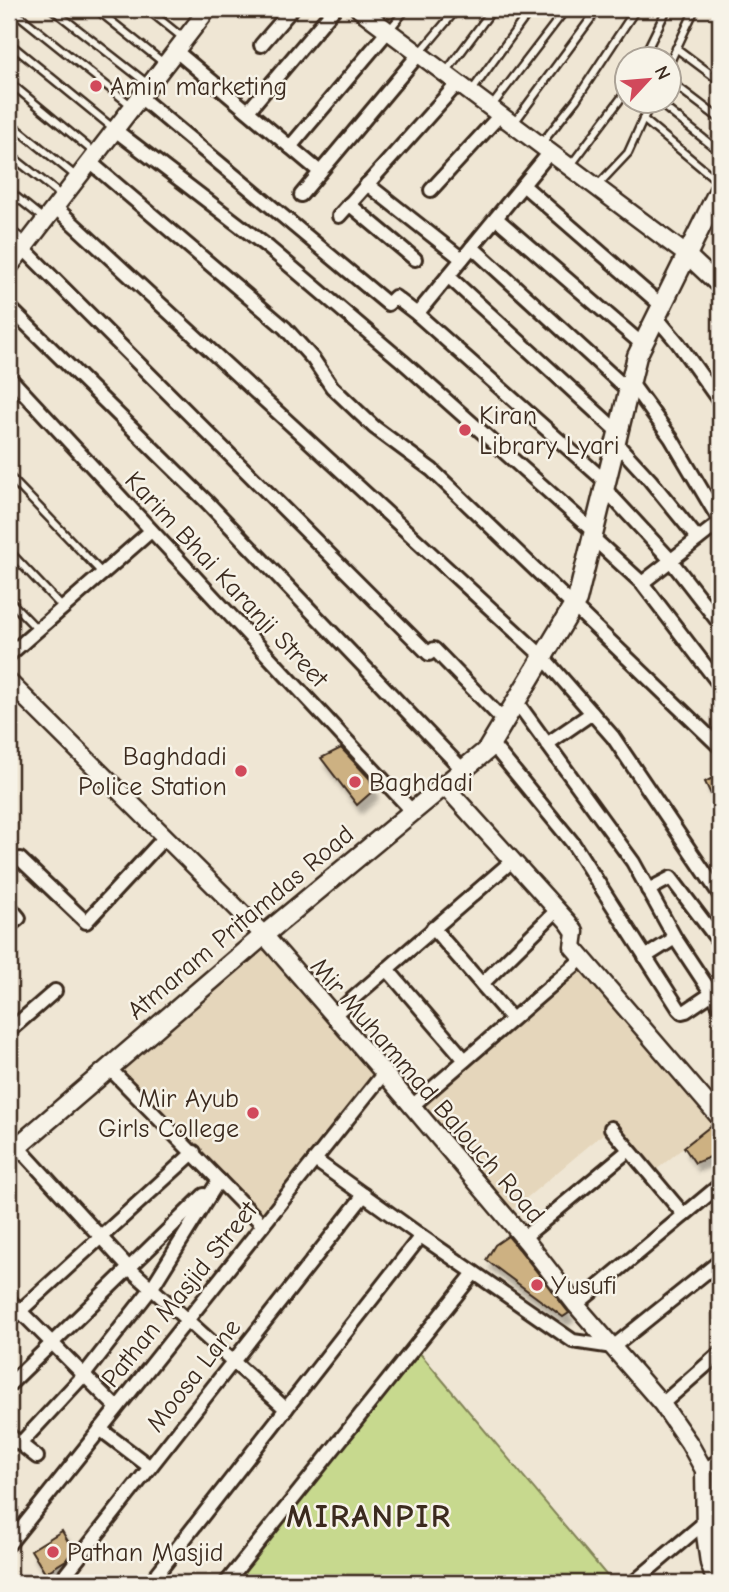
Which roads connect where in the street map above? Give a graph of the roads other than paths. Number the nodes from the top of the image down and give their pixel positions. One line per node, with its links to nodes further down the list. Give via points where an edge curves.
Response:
1 (11, 9): 31 (lane)
2 (52, 9): 31 (lane)
3 (96, 9): 26 (lane)
4 (147, 9): 20 (lane)
5 (292, 9): 21 (street)
6 (334, 9): 33 (street)
7 (359, 9): 18 (street)
8 (406, 9): 18 (lane)
9 (457, 9): 24 (lane)
10 (493, 9): 29 (lane)
11 (531, 9): 29 (lane)
12 (566, 9): 34 (lane)
13 (598, 9): 34 (lane)
14 (636, 9): 42 (lane)
15 (667, 9): 22 (lane)
16 (695, 9): 23 (lane)
17 (204, 10): 20 (street)
18 (388, 31): 24 (street); 41 (street)
19 (9, 43): 40 (lane)
20 (180, 45): 26 (street); 33 (street)
21 (261, 45)
22 (649, 46)
23 (677, 46)
24 (419, 54): 29 (street); 47 (street)
25 (684, 54): 27 (lane)
26 (165, 64): 31 (street)
27 (720, 81)
28 (9, 82): 45 (lane)
29 (458, 83): 34 (street); 49 (street)
30 (684, 92): 38 (lane)
31 (141, 96): 40 (street); 71 (street, via 388,304 395,297)
32 (614, 107): 46 (lane)
33 (248, 111): 41 (street)
34 (501, 116): 42 (street); 53 (street)
35 (644, 116): 37 (lane)
36 (675, 116): 43 (lane)
37 (643, 119): 51 (lane, via 628,153); 52 (lane)
38 (720, 119)
39 (9, 122): 48 (lane)
40 (115, 130): 45 (street); 81 (street, via 279,257 402,361)
41 (290, 147): 47 (street)
42 (545, 148): 46 (street); 50 (street)
43 (720, 152)
44 (9, 154): 57 (lane)
45 (93, 158): 48 (street); 89 (street, via 285,328 332,387 374,427 432,470)
46 (569, 166): 51 (street)
47 (320, 172): 55 (street)
48 (78, 178): 57 (street)
49 (367, 184): 56 (street); 64 (street)
50 (523, 185): 59 (street); 70 (street)
51 (596, 187): 63 (street)
52 (720, 189): 63 (main road, Atmaram Pritamdas Road)
53 (431, 190)
54 (9, 191): 57 (lane)
55 (301, 195)
56 (349, 204): 58 (street); 65 (street)
57 (54, 208): 61 (street); 94 (street)
58 (338, 216)
59 (496, 218): 62 (street); 72 (street)
60 (9, 229): 61 (lane)
61 (25, 246): 66 (street); 99 (street, via 429,654 434,649)
62 (472, 247): 64 (street); 74 (street)
63 (687, 255): 68 (street); 70 (main road, Atmaram Pritamdas Road)
64 (462, 259): 67 (street)
65 (415, 260)
66 (9, 267)
67 (448, 276): 71 (street); 76 (street)
68 (720, 286)
69 (9, 307): 103 (street, via 207,502)
70 (659, 311): 72 (main road, Atmaram Pritamdas Road); 75 (street)
71 (417, 314): 78 (street)
72 (643, 345): 74 (main road, Atmaram Pritamdas Road)
73 (9, 377): 80 (street, Karim Bhai Karanji Street)
74 (629, 387): 76 (main road, Atmaram Pritamdas Road); 79 (street, via 664,427)
75 (720, 402)
76 (617, 438): 78 (main road, Atmaram Pritamdas Road); 82 (street)
77 (9, 476): 86 (lane)
78 (606, 485): 81 (main road, Atmaram Pritamdas Road); 85 (street)
79 (718, 524): 82 (street); 83 (street)
80 (151, 531): 86 (street); 105 (street, Karim Bhai Karanji Street)
81 (593, 535): 87 (street); 89 (main road, Atmaram Pritamdas Road)
82 (698, 539): 85 (street)
83 (720, 540)
84 (9, 551): 90 (lane)
85 (671, 560): 87 (street); 91 (street)
86 (103, 574): 90 (street)
87 (642, 583): 96 (street)
88 (9, 600): 92 (lane)
89 (574, 605): 94 (main road, Atmaram Pritamdas Road); 102 (street)
90 (63, 609): 92 (street)
91 (720, 625)
92 (38, 630): 93 (street)
93 (9, 655)
94 (543, 657): 97 (main road, Atmaram Pritamdas Road); 98 (street)
95 (9, 682): 106 (street, Mir Muhammad Balouch Road)
96 (720, 685)
97 (516, 701): 99 (main road, Atmaram Pritamdas Road); 101 (street)
98 (592, 713): 101 (street); 110 (street)
99 (504, 721): 100 (main road, Atmaram Pritamdas Road)
100 (491, 743): 103 (main road, Atmaram Pritamdas Road); 118 (street, via 572,842)
101 (547, 744): 109 (street, via 633,862)
102 (720, 747)
103 (463, 770): 104 (main road, Atmaram Pritamdas Road)
104 (443, 784): 105 (main road, Atmaram Pritamdas Road); 108 (street)
105 (412, 811): 115 (main road, Atmaram Pritamdas Road)
106 (165, 837): 107 (street, via 86,922); 115 (street, Mir Muhammad Balouch Road)
107 (20, 859)
108 (512, 861): 112 (street); 114 (street)
109 (648, 890): 116 (street); 117 (street, via 671,878)
110 (720, 894)
111 (9, 906): 113 (street, via 19,918)
112 (557, 910): 119 (street, via 575,932 573,947); 121 (street)
113 (9, 926)
114 (433, 928): 120 (street); 121 (street)
115 (264, 935): 125 (street, Mir Muhammad Balouch Road); 129 (main road, Atmaram Pritamdas Road)
116 (675, 938): 118 (street); 123 (street)
117 (720, 943)
118 (645, 957): 123 (street, via 682,1012)
119 (582, 959): 126 (street); 132 (street)
120 (387, 969): 125 (street); 128 (street)
121 (482, 984): 126 (street)
122 (55, 991): 127 (street)
123 (711, 994): 124 (street)
124 (720, 1006)
125 (334, 1015): 130 (street, Mir Muhammad Balouch Road)
126 (512, 1019): 128 (street)
127 (9, 1031)
128 (465, 1060): 131 (street)
129 (109, 1068): 134 (main road, Atmaram Pritamdas Road); 136 (street)
130 (384, 1073): 131 (street, Mir Muhammad Balouch Road); 137 (street, Pathan Masjid Street)
131 (412, 1106): 145 (street, Mir Muhammad Balouch Road)
132 (720, 1118)
133 (611, 1128): 135 (street)
134 (12, 1146): 144 (street)
135 (629, 1150): 141 (street); 145 (street)
136 (194, 1152): 138 (street); 144 (street)
137 (315, 1160): 140 (street); 142 (street, Pathan Masjid Street)
138 (219, 1180): 142 (street); 147 (street); 149 (street)
139 (720, 1185): 141 (street)
140 (364, 1195): 143 (street); 158 (street, Moosa Lane)
141 (684, 1214): 151 (street)
142 (263, 1225): 154 (street, Pathan Masjid Street)
143 (421, 1236): 148 (street); 163 (street)
144 (101, 1237): 147 (street); 152 (street)
145 (523, 1238): 151 (street, Mir Muhammad Balouch Road)
146 (720, 1261): 156 (street)
147 (129, 1268): 149 (street); 155 (street)
148 (474, 1273): 156 (street, via 573,1341); 176 (street)
149 (151, 1289): 154 (street); 159 (street)
150 (9, 1300): 152 (street)
151 (576, 1305): 156 (street, Mir Muhammad Balouch Road)
152 (19, 1312): 153 (street); 155 (street)
153 (9, 1321)
154 (187, 1321): 158 (street); 162 (street, Pathan Masjid Street)
155 (51, 1344): 159 (street); 160 (street)
156 (613, 1347): 161 (street, Mir Muhammad Balouch Road)
157 (720, 1353): 161 (street)
158 (233, 1362): 163 (street); 169 (street, Moosa Lane)
159 (83, 1375): 162 (street); 166 (street)
160 (9, 1385)
161 (662, 1404): 170 (street, Mir Muhammad Balouch Road)
162 (117, 1408): 164 (street, Pathan Masjid Street)
163 (286, 1409): 175 (street)
164 (100, 1429): 169 (street); 172 (street, Pathan Masjid Street)
165 (9, 1435): 166 (street)
166 (20, 1444): 167 (street)
167 (37, 1457)
168 (720, 1460): 170 (street)
169 (150, 1467): 174 (street, Moosa Lane)
170 (704, 1470): 171 (street, Mir Muhammad Balouch Road)
171 (705, 1522): 173 (street, Mir Muhammad Balouch Road); 177 (street)
172 (9, 1544)
173 (715, 1560): 178 (street, Mir Muhammad Balouch Road)
174 (59, 1583)
175 (150, 1583)
176 (226, 1583)
177 (633, 1583)
178 (716, 1583)

